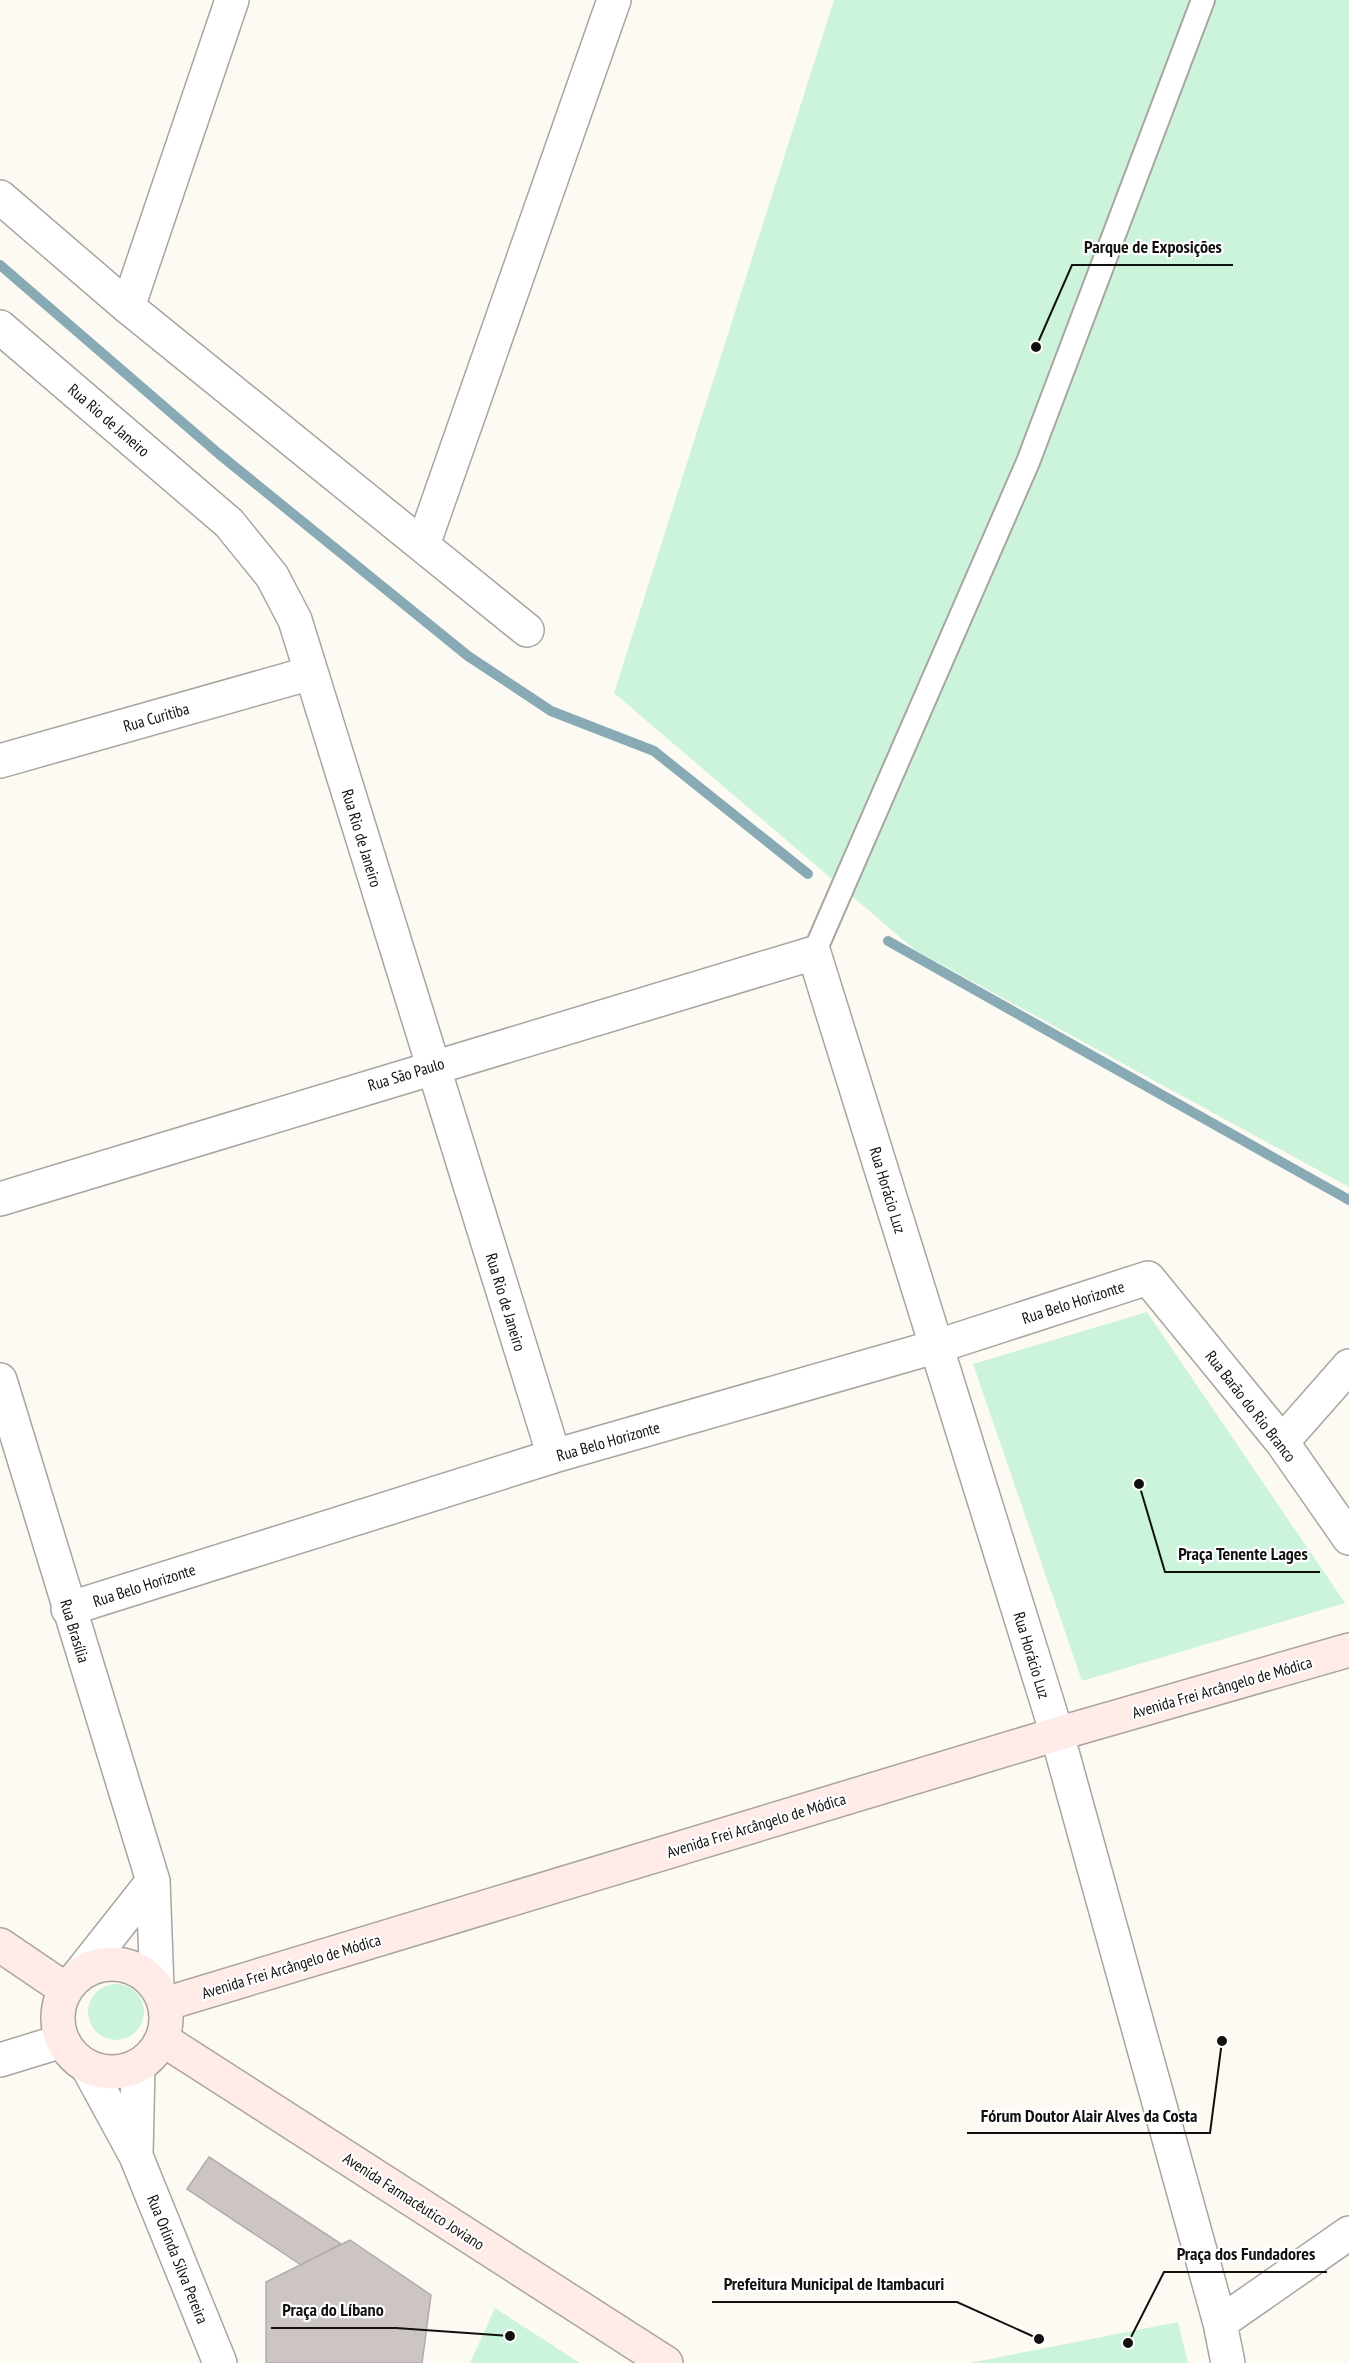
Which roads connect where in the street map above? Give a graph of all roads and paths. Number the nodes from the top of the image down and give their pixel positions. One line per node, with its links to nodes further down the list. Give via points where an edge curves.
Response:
1 (232, 0): 5 (street)
2 (614, 0): 7 (street)
3 (1203, 0): 11 (lane, via 1028,462)
4 (0, 197): 5 (street)
5 (128, 308): 7 (street)
6 (0, 327): 9 (street, Rua Rio de Janeiro, via 229,523 272,576 295,620)
7 (423, 545): 8 (street)
8 (527, 630)
9 (311, 673): 10 (street, Rua Curitiba); 12 (street, Rua Rio de Janeiro)
10 (0, 761)
11 (814, 952): 12 (street, Rua São Paulo); 15 (street, Rua Horácio Luz)
12 (433, 1066): 13 (street, Rua São Paulo); 19 (street, Rua Rio de Janeiro)
13 (0, 1199)
14 (1148, 1278): 15 (street, Rua Belo Horizonte); 18 (street, Rua Barão do Rio Branco)
15 (938, 1346): 19 (street, Rua Belo Horizonte); 23 (street, Rua Horácio Luz)
16 (1349, 1366): 18 (street)
17 (0, 1380): 21 (street, Rua Brasília)
18 (1282, 1442): 20 (street, Rua Barão do Rio Branco)
19 (554, 1456): 21 (street, Rua Belo Horizonte)
20 (1349, 1538)
21 (69, 1609): 24 (street, Rua Brasília)
22 (1349, 1650): 23 (street, Avenida Frei Arcângelo de Módica)
23 (1057, 1734): 27 (street, Avenida Frei Arcângelo de Módica); 35 (street, Rua Horácio Luz)
24 (153, 1881): 26 (street); 27 (street, Rua Brasília)
25 (0, 1946): 26 (street)
26 (72, 1982): 27 (street, via 93,1967 111,1964 145,1975); 29 (street, via 59,2005)
27 (161, 1996): 28 (street, via 166,2022)
28 (162, 2039): 32 (street, via 153,2054); 37 (street, Avenida Farmacêutico Joviano)
29 (62, 2041): 30 (street); 31 (street)
30 (0, 2060)
31 (87, 2066): 32 (street, via 104,2072); 33 (street, Rua Orlinda Silva Pereira)
32 (138, 2066): 33 (street)
33 (136, 2156): 36 (street, Rua Orlinda Silva Pereira)
34 (1349, 2233): 35 (street)
35 (1220, 2323): 38 (street, Rua Horácio Luz)
36 (220, 2363)
37 (666, 2363)
38 (1228, 2363)

